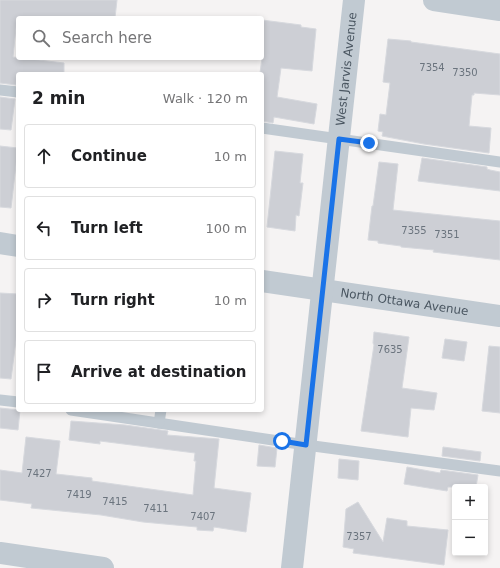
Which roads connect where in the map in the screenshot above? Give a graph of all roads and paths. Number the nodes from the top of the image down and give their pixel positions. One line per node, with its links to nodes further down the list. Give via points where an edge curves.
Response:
1 (354, 0): 7 (street, West Jarvis Avenue)
2 (434, 0): 3 (street)
3 (500, 10)
4 (0, 90): 5 (lane)
5 (16, 92)
6 (264, 128): 7 (lane)
7 (339, 139): 8 (lane); 12 (street, West Jarvis Avenue)
8 (500, 162)
9 (0, 243): 10 (street)
10 (16, 246)
11 (264, 281): 12 (street, North Ottawa Avenue)
12 (323, 290): 13 (street, North Ottawa Avenue); 19 (street, West Jarvis Avenue)
13 (500, 316)
14 (0, 400): 15 (lane)
15 (16, 402)
16 (85, 412): 18 (lane)
17 (161, 412): 18 (lane)
18 (159, 423): 19 (lane)
19 (306, 445): 20 (lane); 23 (street, West Jarvis Avenue)
20 (500, 471)
21 (0, 553): 22 (street)
22 (103, 568)
23 (292, 568)

